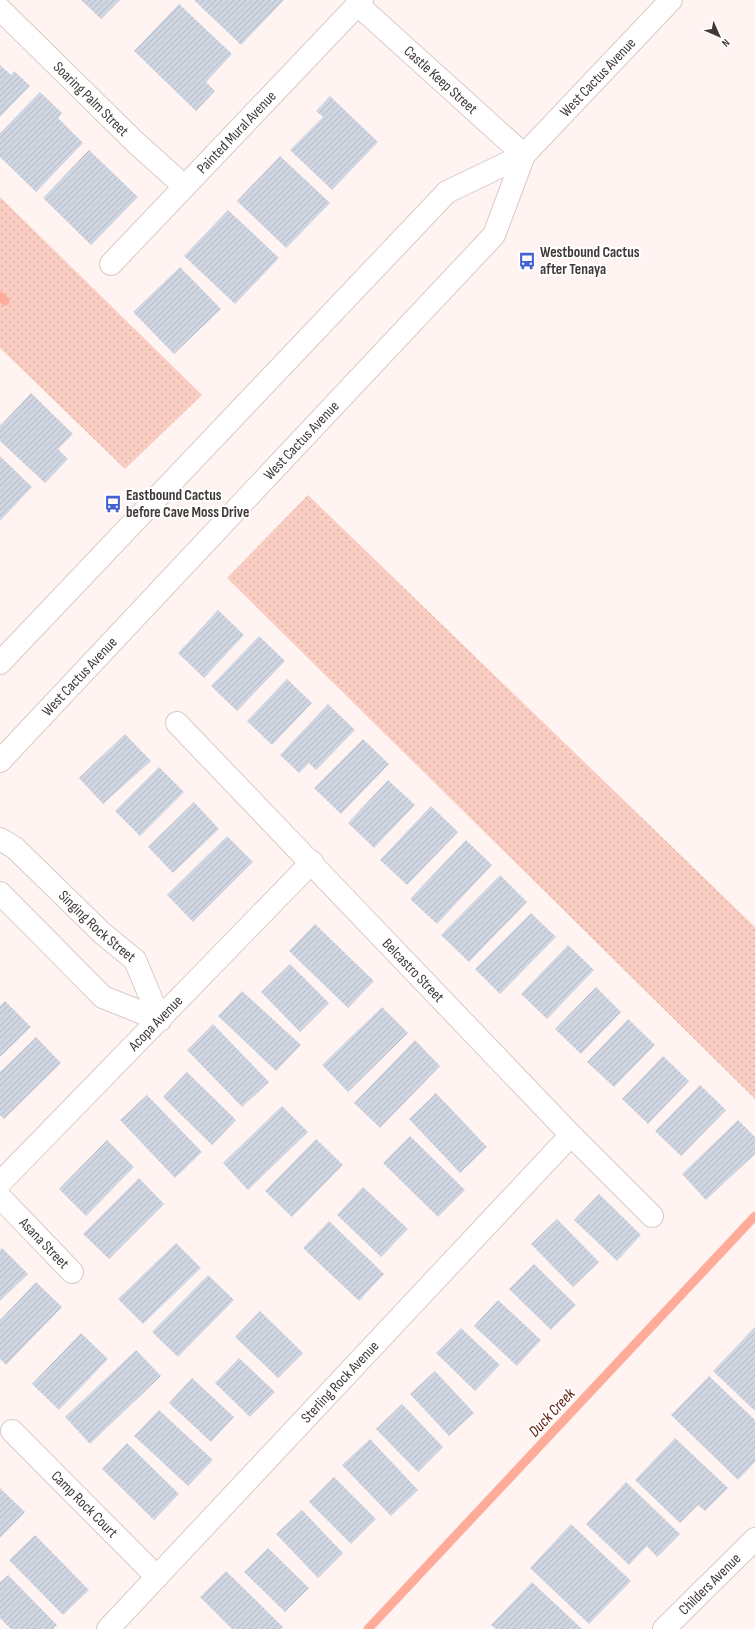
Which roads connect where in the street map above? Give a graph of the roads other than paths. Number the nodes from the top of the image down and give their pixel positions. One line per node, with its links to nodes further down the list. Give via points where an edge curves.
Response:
1 (671, 0): 4 (street, West Cactus Avenue)
2 (360, 2): 4 (street, Castle Keep Street); 5 (street, Painted Mural Avenue)
3 (0, 9): 5 (street, Soaring Palm Street, via 136,143)
4 (524, 155): 7 (street, West Cactus Avenue, via 447,192); 9 (street, West Cactus Avenue, via 494,235)
5 (184, 186): 6 (street, Painted Mural Avenue)
6 (111, 264)
7 (0, 663)
8 (177, 723): 11 (street, Belcastro Street)
9 (0, 761)
10 (0, 839): 13 (street, Singing Rock Street, via 15,848 102,933 135,960)
11 (312, 862): 13 (street, Acopa Avenue); 14 (street, Belcastro Street)
12 (0, 893): 13 (street, via 104,997)
13 (160, 1020): 15 (street, Acopa Avenue)
14 (571, 1135): 17 (street, Belcastro Street); 21 (street, Sterling Rock Avenue)
15 (0, 1184)
16 (0, 1197): 18 (street, Asana Street)
17 (652, 1216)
18 (72, 1272)
19 (12, 1431): 21 (street, Camp Rock Court)
20 (755, 1539): 23 (street, Childers Avenue)
21 (157, 1577): 22 (street, Sterling Rock Avenue)
22 (108, 1629)
23 (664, 1629)

